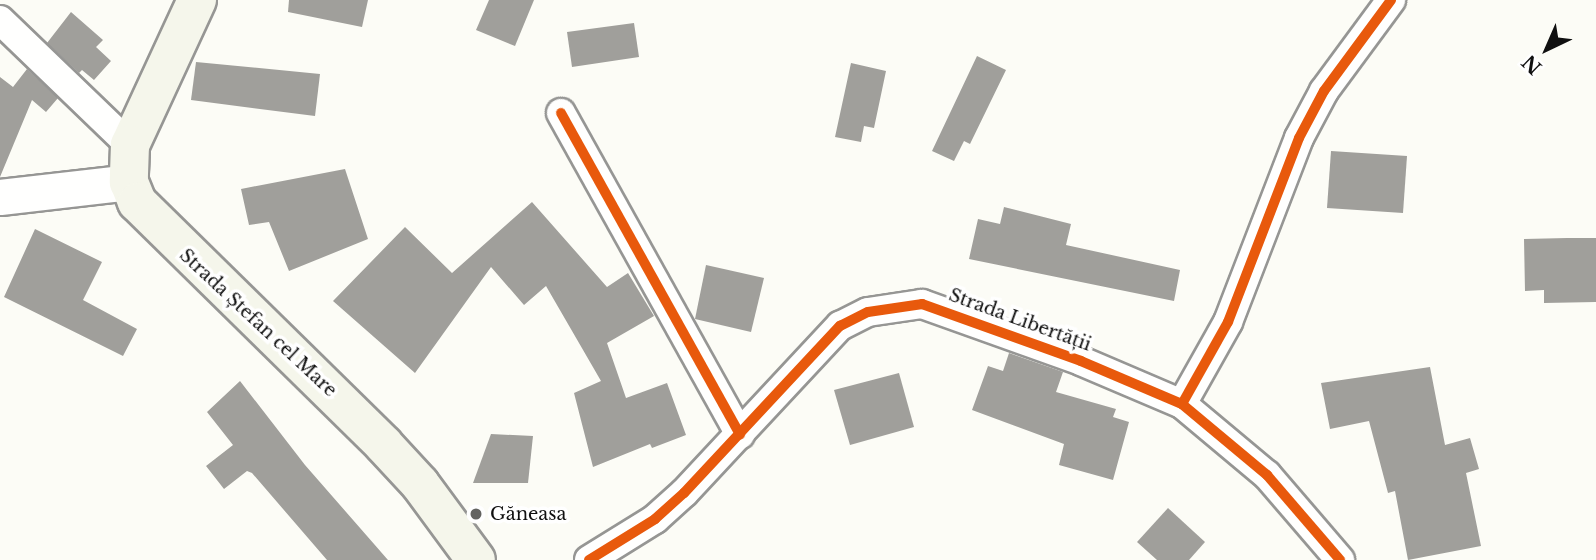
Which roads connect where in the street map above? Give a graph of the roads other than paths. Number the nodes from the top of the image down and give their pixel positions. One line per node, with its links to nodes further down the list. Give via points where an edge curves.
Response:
1 (197, 0): 5 (main road)
2 (1391, 0): 8 (street, via 1324,91 1299,138 1228,322)
3 (0, 20): 5 (street)
4 (561, 113): 9 (street)
5 (130, 145): 6 (main road)
6 (129, 182): 7 (street); 10 (main road, Strada Ștefan cel Mare, via 150,219 393,454)
7 (0, 197)
8 (1182, 404): 9 (street, Strada Libertății, via 950,311 922,304 895,305 861,315 828,335); 12 (street, Strada Libertății, via 1267,475)
9 (740, 434): 11 (street, Strada Libertății, via 655,519)
10 (476, 560)
11 (589, 560)
12 (1340, 560)

